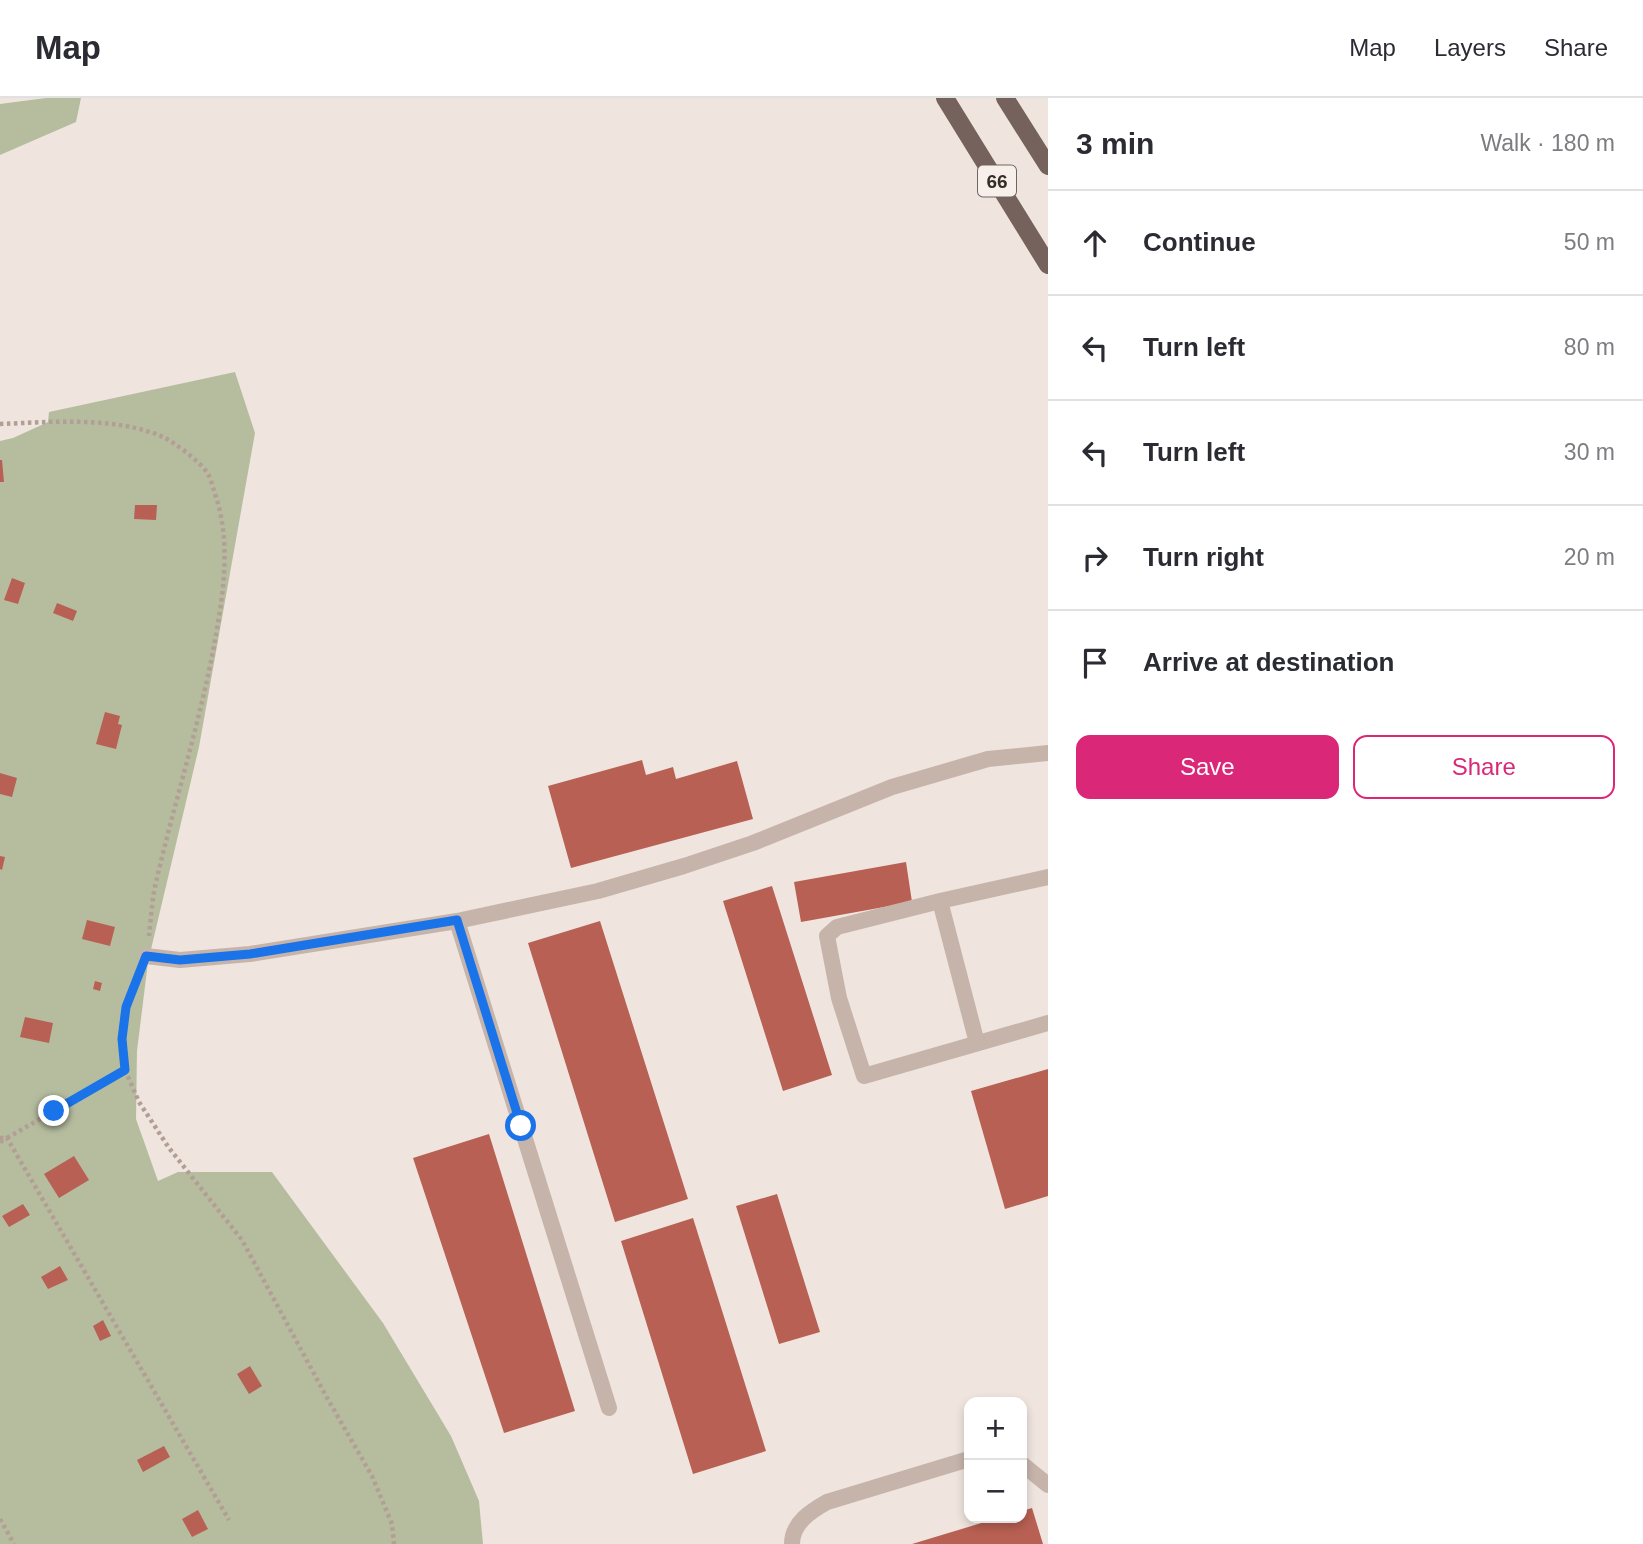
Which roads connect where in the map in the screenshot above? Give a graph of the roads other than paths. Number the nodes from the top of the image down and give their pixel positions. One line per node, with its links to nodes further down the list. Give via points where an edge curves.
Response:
1 (945, 98): 4 (main road, 66)
2 (1005, 98): 3 (main road, 66)
3 (1048, 166)
4 (1048, 265)
5 (1048, 752): 8 (lane, via 988,759 892,787 753,843 598,891)
6 (1048, 877): 7 (lane)
7 (940, 901): 11 (lane); 11 (lane, via 837,927 827,936 839,998 864,1076)
8 (457, 920): 9 (lane, via 250,954 180,960); 12 (lane)
9 (146, 956)
10 (1048, 1023): 11 (lane)
11 (977, 1043)
12 (609, 1408)
13 (966, 1460): 16 (lane, via 827,1502 799,1524)
14 (1027, 1468): 15 (lane)
15 (1048, 1485)
16 (792, 1544)

